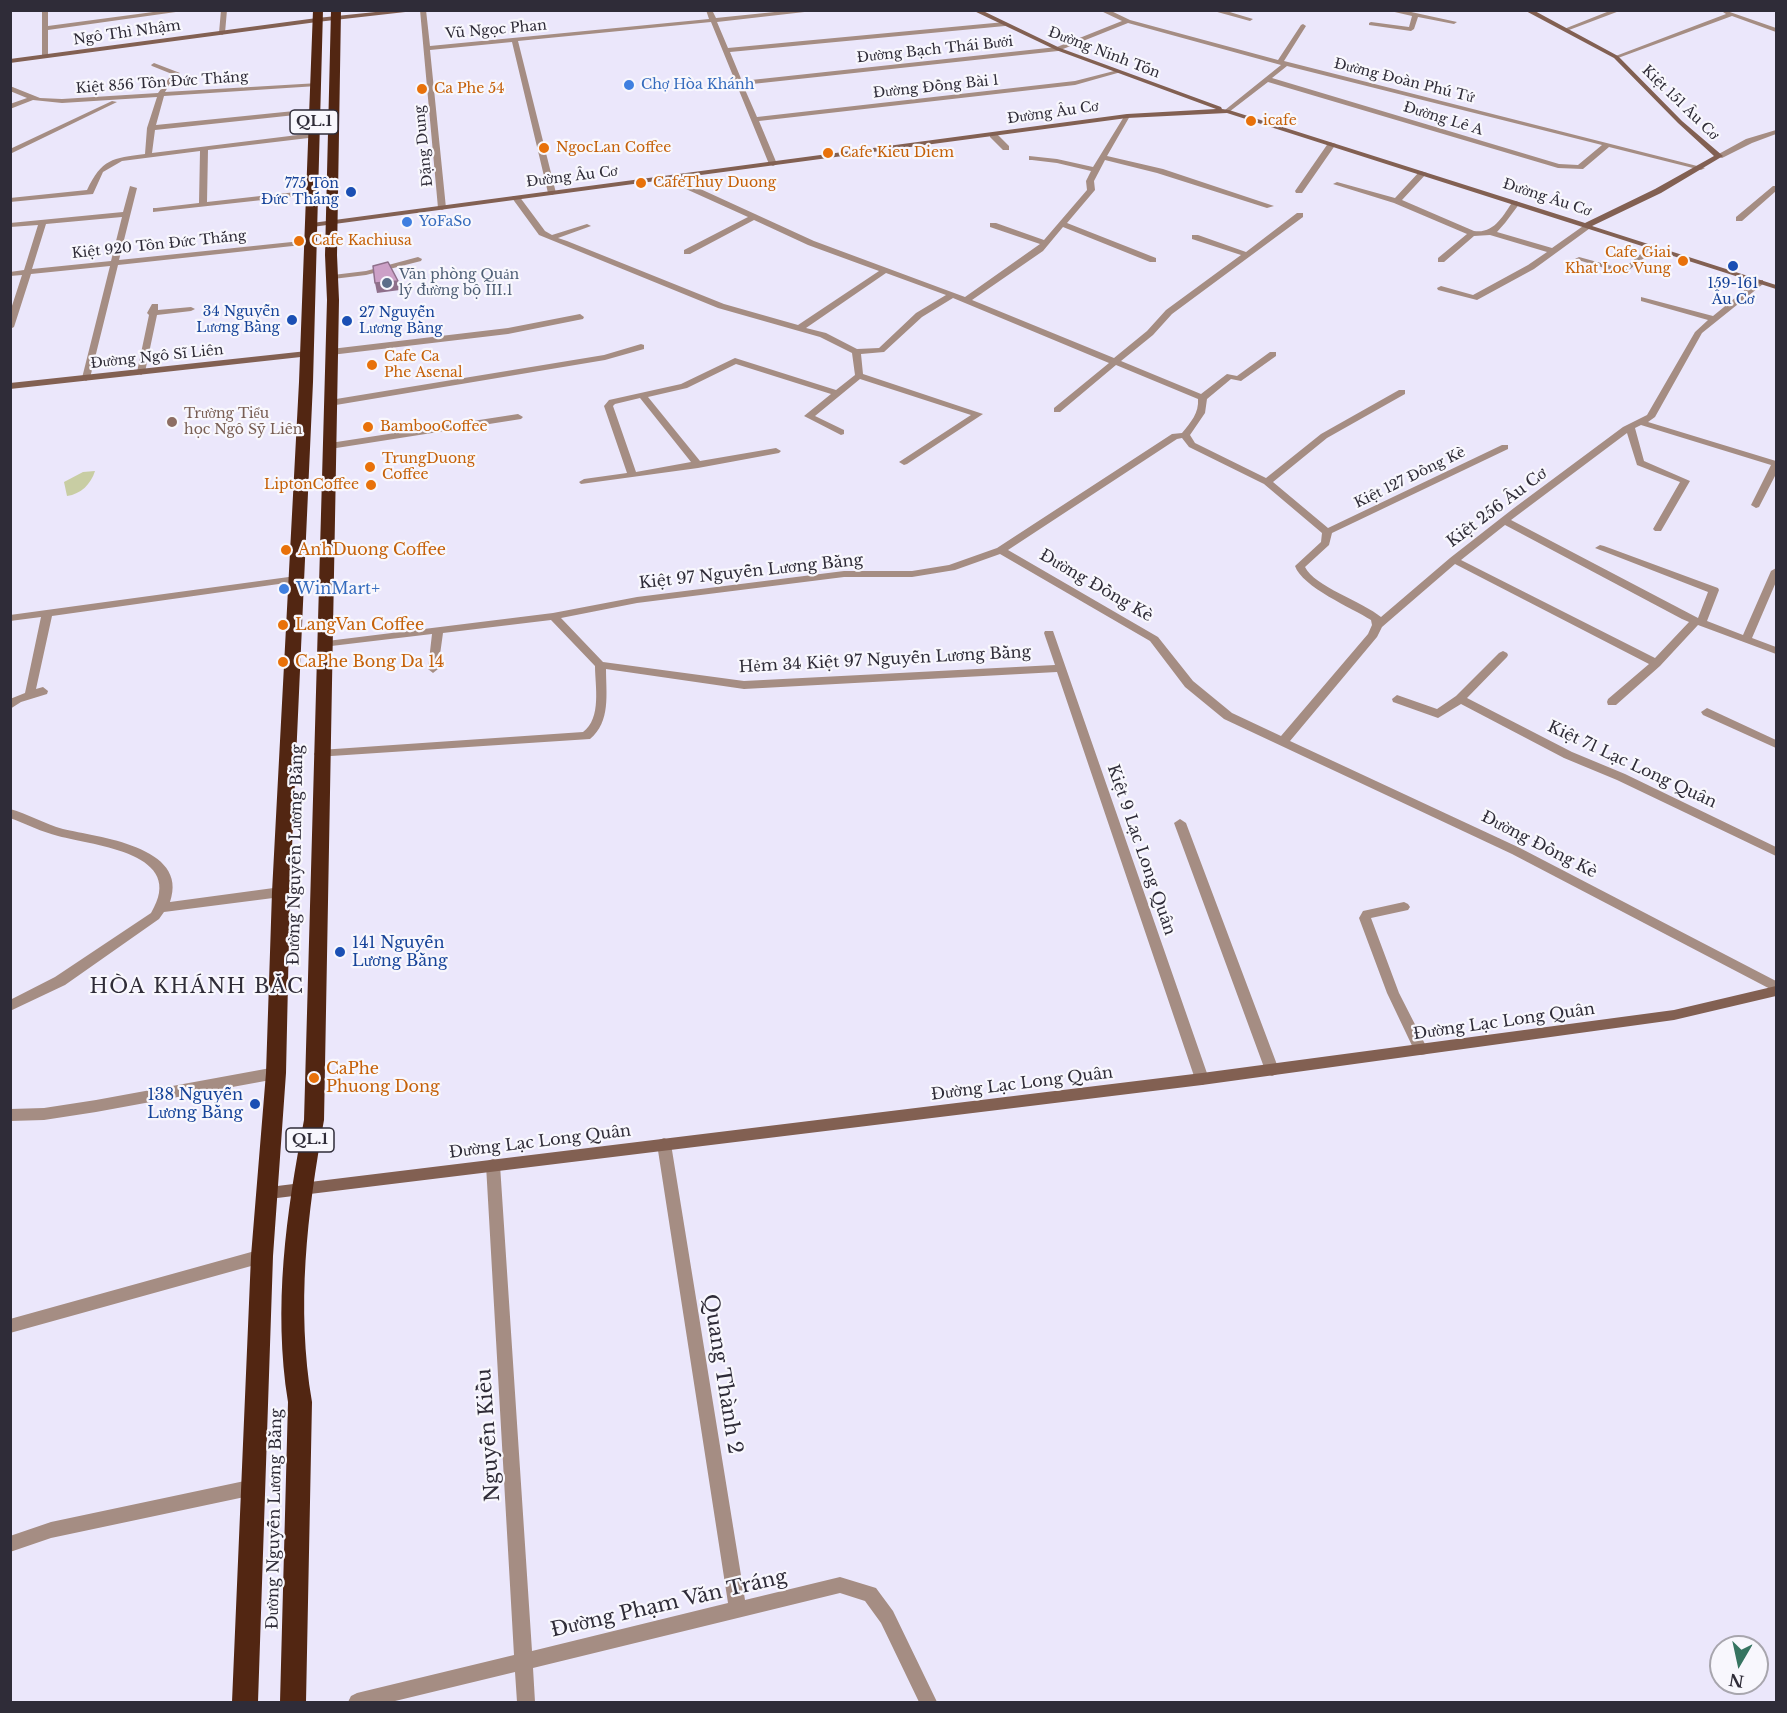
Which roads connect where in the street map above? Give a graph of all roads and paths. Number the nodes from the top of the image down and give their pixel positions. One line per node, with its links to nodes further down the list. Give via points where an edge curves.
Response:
1 (45, 10): 27 (street)
2 (187, 10): 27 (street)
3 (224, 10): 30 (street)
4 (422, 10): 15 (street, Ngô Thì Nhậm); 32 (street, Đặng Dung)
5 (709, 10): 21 (street)
6 (819, 10): 21 (street, Vũ Ngọc Phan)
7 (975, 10): 24 (street, Đường Ninh Tốn)
8 (1102, 10): 19 (street, Đường Đoàn Phú Tứ)
9 (1125, 10): 19 (street)
10 (1213, 10): 20 (street)
11 (1389, 10): 18 (street)
12 (1527, 10): 28 (street, Kiệt 151 Âu Cơ)
13 (1619, 10): 28 (street)
14 (1722, 10): 16 (street)
15 (336, 14): 17 (street, Ngô Thì Nhậm); 92 (highway, QL.1)
16 (1732, 14): 29 (street); 36 (street)
17 (318, 15): 30 (street, Ngô Thì Nhậm); 43 (highway, QL.1)
18 (1416, 15): 23 (street); 25 (street, via 1410,29)
19 (1116, 16): 22 (street, Đường Đoàn Phú Tứ)
20 (1250, 19)
21 (714, 21): 31 (street, Vũ Ngọc Phan); 34 (street)
22 (1128, 21): 33 (street, Đường Bạch Thái Bưởi); 38 (street, Đường Đoàn Phú Tứ)
23 (1454, 22)
24 (1005, 24): 33 (street, Đường Ninh Tốn); 34 (street)
25 (1371, 24)
26 (1303, 26): 38 (street)
27 (45, 28): 35 (street)
28 (1567, 29): 36 (street, Kiệt 151 Âu Cơ)
29 (1776, 30)
30 (222, 33): 35 (street, Ngô Thì Nhậm)
31 (515, 40): 32 (street, Vũ Ngọc Phan); 78 (street)
32 (426, 48): 85 (street, Đặng Dung)
33 (1058, 49): 40 (street, Đường Ninh Tốn); 42 (street, Đường Bạch Thái Bưởi)
34 (728, 50): 42 (street)
35 (45, 56): 37 (street, Ngô Thì Nhậm)
36 (1616, 57): 65 (street, Kiệt 151 Âu Cơ)
37 (10, 61)
38 (1283, 63): 41 (street); 60 (street, Đường Đoàn Phú Tứ)
39 (154, 65): 46 (street, via 177,73 167,79)
40 (1118, 72): 45 (street, Đường Ninh Tốn); 54 (street, Đường Đồng Bài 1, via 1075,83)
41 (1267, 79): 51 (street); 60 (street, Đường Lê A, via 1558,166 1580,166)
42 (740, 83): 54 (street)
43 (316, 84): 46 (street, Kiệt 856 Tôn Đức Thắng); 50 (highway, QL.1)
44 (10, 88): 47 (street, Kiệt 856 Tôn Đức Thắng)
45 (1173, 92): 51 (street, Đường Ninh Tốn); 52 (street, via 1181,105)
46 (161, 96): 48 (street, Kiệt 856 Tôn Đức Thắng); 55 (street)
47 (32, 98): 48 (street, Kiệt 856 Tôn Đức Thắng); 49 (street)
48 (121, 99): 63 (street)
49 (10, 107)
50 (314, 111): 55 (street); 57 (highway, QL.1)
51 (1227, 111): 52 (street, Đường Âu Cơ); 59 (street, Đường Âu Cơ)
52 (1175, 112): 53 (street, Đường Âu Cơ)
53 (1127, 116): 58 (street, Đường Âu Cơ); 66 (street)
54 (755, 119): 68 (street)
55 (151, 128): 64 (street)
56 (1776, 132): 65 (street)
57 (314, 135): 62 (street); 77 (highway, QL.1)
58 (993, 135): 61 (street); 68 (street, Đường Âu Cơ)
59 (1332, 144): 71 (street, Đường Âu Cơ); 76 (street)
60 (1607, 144): 69 (street, Đường Đoàn Phú Tứ)
61 (1006, 148)
62 (204, 149): 64 (street); 83 (street)
63 (10, 152)
64 (148, 156): 80 (street, via 108,164 90,192)
65 (1719, 156): 69 (street, Kiệt 151 Âu Cơ)
66 (1102, 157): 70 (street); 84 (street)
67 (1032, 158): 70 (street)
68 (773, 164): 72 (street, Đường Âu Cơ)
69 (1701, 168): 98 (street, Kiệt 151 Âu Cơ)
70 (1095, 170): 93 (street, via 1090,181 1092,190)
71 (1423, 173): 81 (street); 82 (street, Đường Âu Cơ)
72 (669, 178): 78 (street, Đường Âu Cơ); 89 (street)
73 (1337, 184): 81 (street)
74 (133, 188): 87 (street)
75 (1776, 188): 90 (street)
76 (1299, 191)
77 (314, 192): 83 (street); 95 (highway, QL.1)
78 (552, 193): 79 (street, Đường Âu Cơ)
79 (516, 198): 85 (street, Đường Âu Cơ); 101 (street, via 542,233)
80 (10, 200)
81 (1397, 201): 100 (street)
82 (1516, 203): 98 (street, Đường Âu Cơ); 99 (street)
83 (204, 204): 86 (street)
84 (1270, 206)
85 (442, 208): 92 (street, Đường Âu Cơ)
86 (156, 210)
87 (126, 214): 91 (street); 113 (street)
88 (1300, 215): 108 (street)
89 (754, 217): 107 (street); 114 (street)
90 (1739, 219)
91 (44, 222): 94 (street); 115 (street)
92 (332, 223): 95 (street, Đường Âu Cơ); 117 (highway, Đường Nguyễn Lương Bằng / QL.1)
93 (1063, 224): 104 (street); 110 (street)
94 (10, 225)
95 (312, 225): 103 (highway, Đường Nguyễn Lương Bằng / QL.1)
96 (993, 225): 104 (street)
97 (586, 226): 101 (street)
98 (1588, 226): 105 (street, Đường Âu Cơ); 106 (street)
99 (1493, 233): 100 (street); 106 (street)
100 (1472, 234): 111 (street)
101 (552, 237): 128 (street, via 721,306)
102 (1195, 237): 108 (street)
103 (311, 242): 113 (street, Kiệt 920 Tôn Đức Thắng); 132 (highway, Đường Nguyễn Lương Bằng / QL.1)
104 (1046, 243): 123 (street)
105 (1654, 247): 112 (street, via 1624,272); 118 (street, Đường Âu Cơ)
106 (1553, 251): 120 (street, via 1474,298)
107 (687, 252)
108 (1248, 255): 134 (street, via 1169,312)
109 (418, 259): 117 (street)
110 (1154, 260)
111 (1441, 260)
112 (1579, 260)
113 (113, 264): 115 (street, Kiệt 920 Tôn Đức Thắng); 137 (street)
114 (885, 270): 121 (street); 128 (street)
115 (29, 272): 116 (street, Kiệt 920 Tôn Đức Thắng); 127 (street)
116 (10, 274)
117 (333, 277): 130 (highway, Đường Nguyễn Lương Bằng / QL.1)
118 (1760, 282): 119 (street, Đường Âu Cơ); 126 (street, Kiệt 256 Âu Cơ)
119 (1776, 287)
120 (1442, 288)
121 (952, 295): 123 (street); 131 (street, via 919,315 881,350)
122 (1644, 299): 126 (street)
123 (966, 300): 134 (street)
124 (191, 309): 135 (street, via 153,310)
125 (580, 317): 130 (street, via 508,331)
126 (1714, 320): 146 (street, Kiệt 256 Âu Cơ, via 1699,332 1650,417)
127 (10, 327)
128 (800, 328): 131 (street)
129 (641, 348): 143 (street)
130 (331, 352): 143 (highway, Đường Nguyễn Lương Bằng / QL.1)
131 (855, 352): 136 (street)
132 (307, 354): 135 (street, Đường Ngô Sĩ Liên); 149 (highway, Đường Nguyễn Lương Bằng / QL.1)
133 (1273, 354): 142 (street, via 1238,379 1230,376)
134 (1114, 362): 142 (street); 144 (street)
135 (141, 372): 137 (street, Đường Ngô Sĩ Liên)
136 (859, 375): 140 (street); 154 (street, via 978,414)
137 (86, 378): 138 (street, Đường Ngô Sĩ Liên)
138 (10, 386)
139 (1402, 392): 158 (street, via 1324,436)
140 (836, 393): 141 (street, via 735,361 693,383); 148 (street, via 809,416)
141 (643, 396): 155 (street); 156 (street, via 608,406)
142 (1202, 398): 150 (street, via 1200,414)
143 (330, 403): 151 (highway, Đường Nguyễn Lương Bằng / QL.1)
144 (1057, 410)
145 (518, 417): 151 (street)
146 (1640, 422): 147 (street, Kiệt 256 Âu Cơ); 159 (street, via 1774,463 1776,466)
147 (1630, 428): 160 (street, Kiệt 256 Âu Cơ); 161 (street, via 1640,463 1685,481)
148 (842, 432)
149 (302, 435): 151 (highway); 167 (highway, Đường Nguyễn Lương Bằng / QL.1)
150 (1185, 435): 158 (street, via 1192,445); 164 (street, Kiệt 97 Nguyễn Lương Bằng, via 1175,436)
151 (330, 439): 176 (highway, Đường Nguyễn Lương Bằng / QL.1)
152 (1505, 447): 162 (street, Kiệt 127 Đồng Kè)
153 (776, 451): 155 (street)
154 (904, 462)
155 (698, 465): 156 (street)
156 (632, 475): 157 (street)
157 (584, 482)
158 (1267, 482): 162 (street)
159 (1756, 505)
160 (1505, 521): 165 (street, Kiệt 256 Âu Cơ); 171 (street)
161 (1658, 529)
162 (1327, 532): 172 (street, via 1326,543 1300,566 1302,572 1369,613 1376,618)
163 (1600, 548): 171 (street, via 1714,590)
164 (1001, 550): 169 (street, Kiệt 97 Nguyễn Lương Bằng, via 951,568 912,574 833,575 637,600); 190 (street, Đường Đồng Kè, via 1154,639 1189,684 1228,716)
165 (1454, 560): 172 (street, Kiệt 256 Âu Cơ); 179 (street)
166 (1776, 571): 175 (street)
167 (296, 579): 168 (street); 196 (highway, Đường Nguyễn Lương Bằng / QL.1)
168 (47, 613): 170 (street); 184 (street)
169 (553, 616): 173 (street, Kiệt 97 Nguyễn Lương Bằng); 180 (street)
170 (10, 618)
171 (1699, 622): 175 (street); 179 (street)
172 (1377, 625): 190 (street, via 1373,635)
173 (438, 631): 176 (street, Kiệt 97 Nguyễn Lương Bằng); 182 (street)
174 (1049, 633): 181 (street, Kiệt 9 Lạc Long Quân)
175 (1746, 640): 177 (street)
176 (322, 644): 192 (highway, Đường Nguyễn Lương Bằng / QL.1)
177 (1776, 651)
178 (1503, 655): 186 (street)
179 (1656, 663): 187 (street)
180 (600, 665): 181 (street, Hẻm 34 Kiệt 97 Nguyễn Lương Bằng, via 744,685); 192 (street, via 598,720 596,728 586,736)
181 (1061, 668): 204 (street, Kiệt 9 Lạc Long Quân)
182 (433, 669)
183 (43, 691): 184 (street)
184 (30, 694): 188 (street)
185 (1397, 699): 186 (street, via 1438,714)
186 (1460, 699): 195 (street, Kiệt 71 Lạc Long Quân, via 1568,755)
187 (1611, 702)
188 (10, 705)
189 (1707, 712): 191 (street)
190 (1283, 742): 199 (street, Đường Đồng Kè, via 1516,851)
191 (1776, 744)
192 (320, 754): 208 (highway, Đường Nguyễn Lương Bằng / QL.1, via 314,1120)
193 (10, 813): 198 (street, via 58,832 124,846 144,856 167,880)
194 (1180, 823): 202 (street)
195 (1776, 852)
196 (281, 892): 198 (street); 203 (highway, Đường Nguyễn Lương Bằng / QL.1)
197 (1404, 907): 201 (street, via 1367,914 1365,918 1393,993)
198 (160, 908): 200 (street, via 145,924 60,981)
199 (1776, 989): 201 (street, Đường Lạc Long Quân, via 1674,1015)
200 (10, 1006)
201 (1421, 1050): 202 (street, Đường Lạc Long Quân)
202 (1272, 1070): 204 (street, Đường Lạc Long Quân)
203 (276, 1073): 205 (street, via 54,1112); 209 (highway, Đường Nguyễn Lương Bằng / QL.1)
204 (1202, 1079): 206 (street, Đường Lạc Long Quân)
205 (10, 1115)
206 (664, 1144): 207 (street, Đường Lạc Long Quân); 214 (street, Quang Thành 2)
207 (493, 1165): 208 (street, Đường Lạc Long Quân); 215 (street, Nguyễn Kiều)
208 (302, 1187): 209 (street, Đường Lạc Long Quân); 217 (highway, Đường Nguyễn Lương Bằng / QL.1, via 294,1257 293,1368 300,1402)
209 (269, 1193): 210 (highway, Đường Nguyễn Lương Bằng / QL.1)
210 (262, 1256): 211 (street); 212 (highway, Đường Nguyễn Lương Bằng / QL.1)
211 (10, 1326)
212 (254, 1487): 213 (street, via 51,1530); 216 (highway, Đường Nguyễn Lương Bằng / QL.1)
213 (10, 1544)
214 (738, 1610): 215 (street, Đường Phạm Văn Tráng); 220 (street, Đường Phạm Văn Tráng, via 840,1585 870,1594 887,1617)
215 (524, 1660): 218 (street, Đường Phạm Văn Tráng); 219 (street, Nguyễn Kiều)
216 (245, 1702)
217 (293, 1702)
218 (357, 1702)
219 (526, 1702)
220 (928, 1702)

